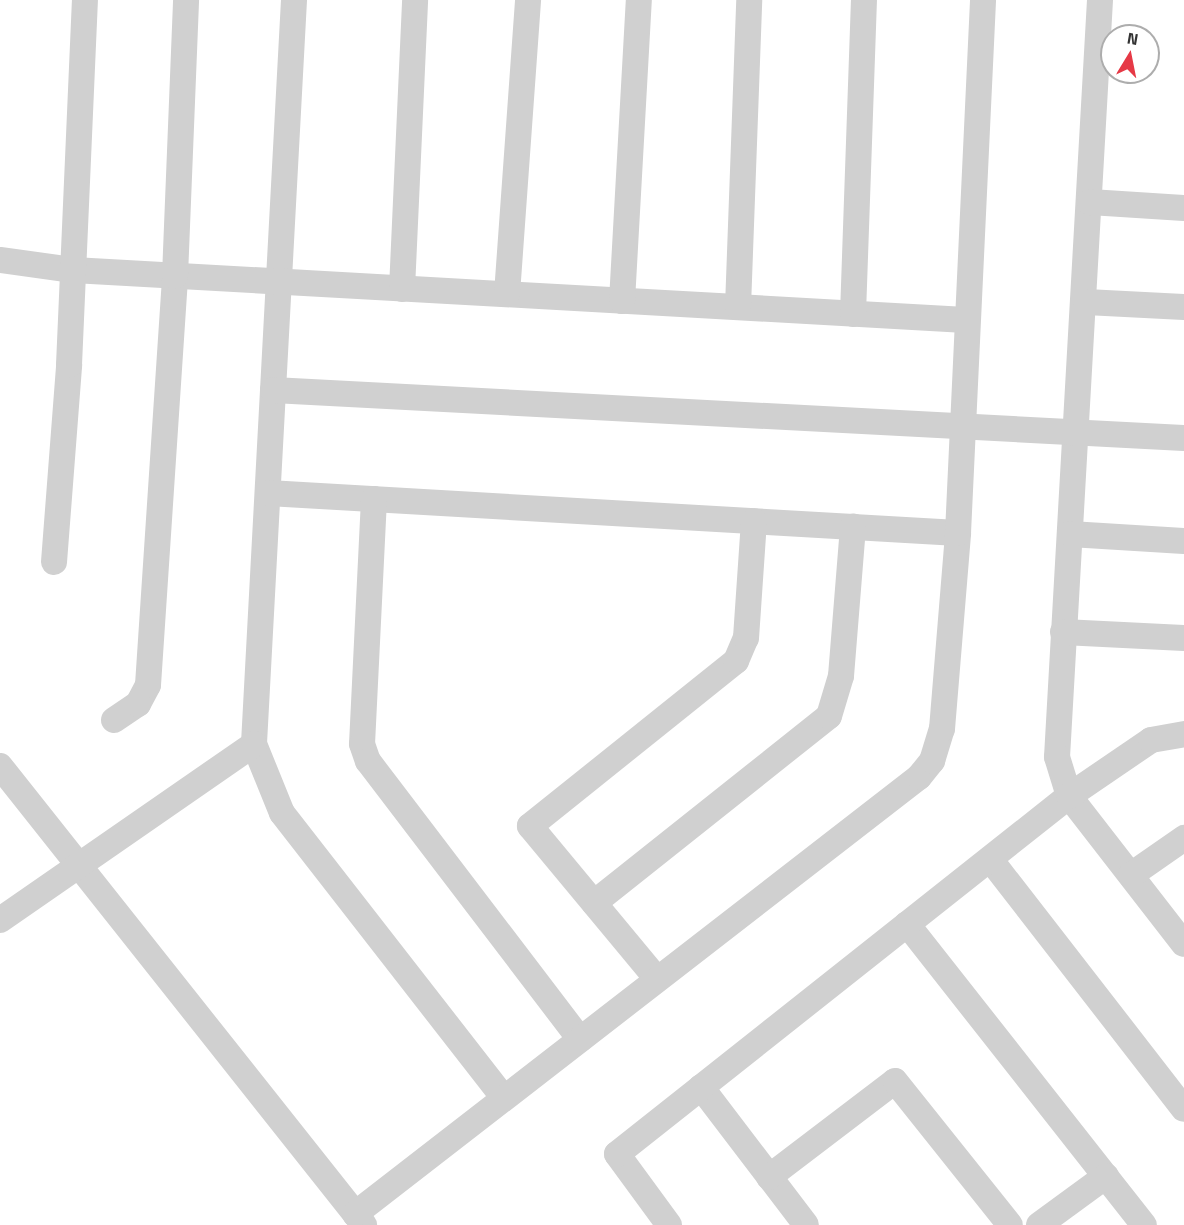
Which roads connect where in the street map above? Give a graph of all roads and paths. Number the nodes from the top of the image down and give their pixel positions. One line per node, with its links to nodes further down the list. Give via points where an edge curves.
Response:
1 (85, 0): 14 (street)
2 (186, 0): 15 (street)
3 (294, 0): 16 (street)
4 (415, 0): 17 (street)
5 (528, 0): 18 (street)
6 (639, 0): 19 (street)
7 (749, 0): 21 (street)
8 (864, 0): 23 (street)
9 (983, 0): 24 (street)
10 (1100, 0): 11 (street)
11 (1090, 202): 12 (street); 20 (street)
12 (1184, 208)
13 (0, 260): 14 (street)
14 (73, 270): 15 (street); 36 (street)
15 (175, 276): 16 (street); 39 (street, via 148,685 138,704)
16 (279, 282): 17 (street); 25 (street)
17 (402, 289): 18 (street)
18 (507, 294): 19 (street)
19 (622, 301): 21 (street)
20 (1086, 302): 22 (street); 27 (street)
21 (738, 307): 23 (street)
22 (1184, 307)
23 (853, 314): 24 (street)
24 (966, 320): 26 (street)
25 (273, 390): 26 (street); 29 (street)
26 (961, 425): 27 (street); 33 (street)
27 (1077, 432): 28 (street); 34 (street)
28 (1184, 438)
29 (268, 493): 30 (street); 41 (street)
30 (374, 499): 31 (street); 53 (street, via 362,744 368,761)
31 (754, 521): 32 (street); 48 (street, via 746,638 736,661 530,826)
32 (853, 526): 33 (street); 48 (street, via 842,676 830,716)
33 (958, 532): 52 (street, via 942,729 932,761 920,777)
34 (1070, 534): 35 (street); 37 (street)
35 (1184, 541)
36 (54, 562)
37 (1064, 632): 38 (street); 43 (street, via 1057,757)
38 (1184, 638)
39 (114, 720)
40 (1184, 734): 43 (street, via 1151,740)
41 (254, 744): 46 (street); 55 (street, via 282,813)
42 (0, 766): 46 (street)
43 (1069, 796): 45 (street); 47 (street)
44 (1184, 838): 47 (street)
45 (990, 859): 50 (street); 56 (street)
46 (79, 868): 49 (street); 59 (street)
47 (1131, 876): 51 (street)
48 (594, 903): 52 (street)
49 (0, 920)
50 (908, 924): 54 (street); 57 (street)
51 (1184, 944)
52 (657, 979): 53 (street)
53 (580, 1039): 55 (street)
54 (701, 1088): 58 (street); 60 (street, via 617,1154)
55 (504, 1098): 59 (street)
56 (1184, 1109)
57 (1106, 1176): 63 (street); 64 (street)
58 (769, 1177): 61 (street); 62 (street, via 895,1081)
59 (359, 1220)
60 (669, 1225)
61 (806, 1225)
62 (1010, 1225)
63 (1039, 1225)
64 (1144, 1225)

